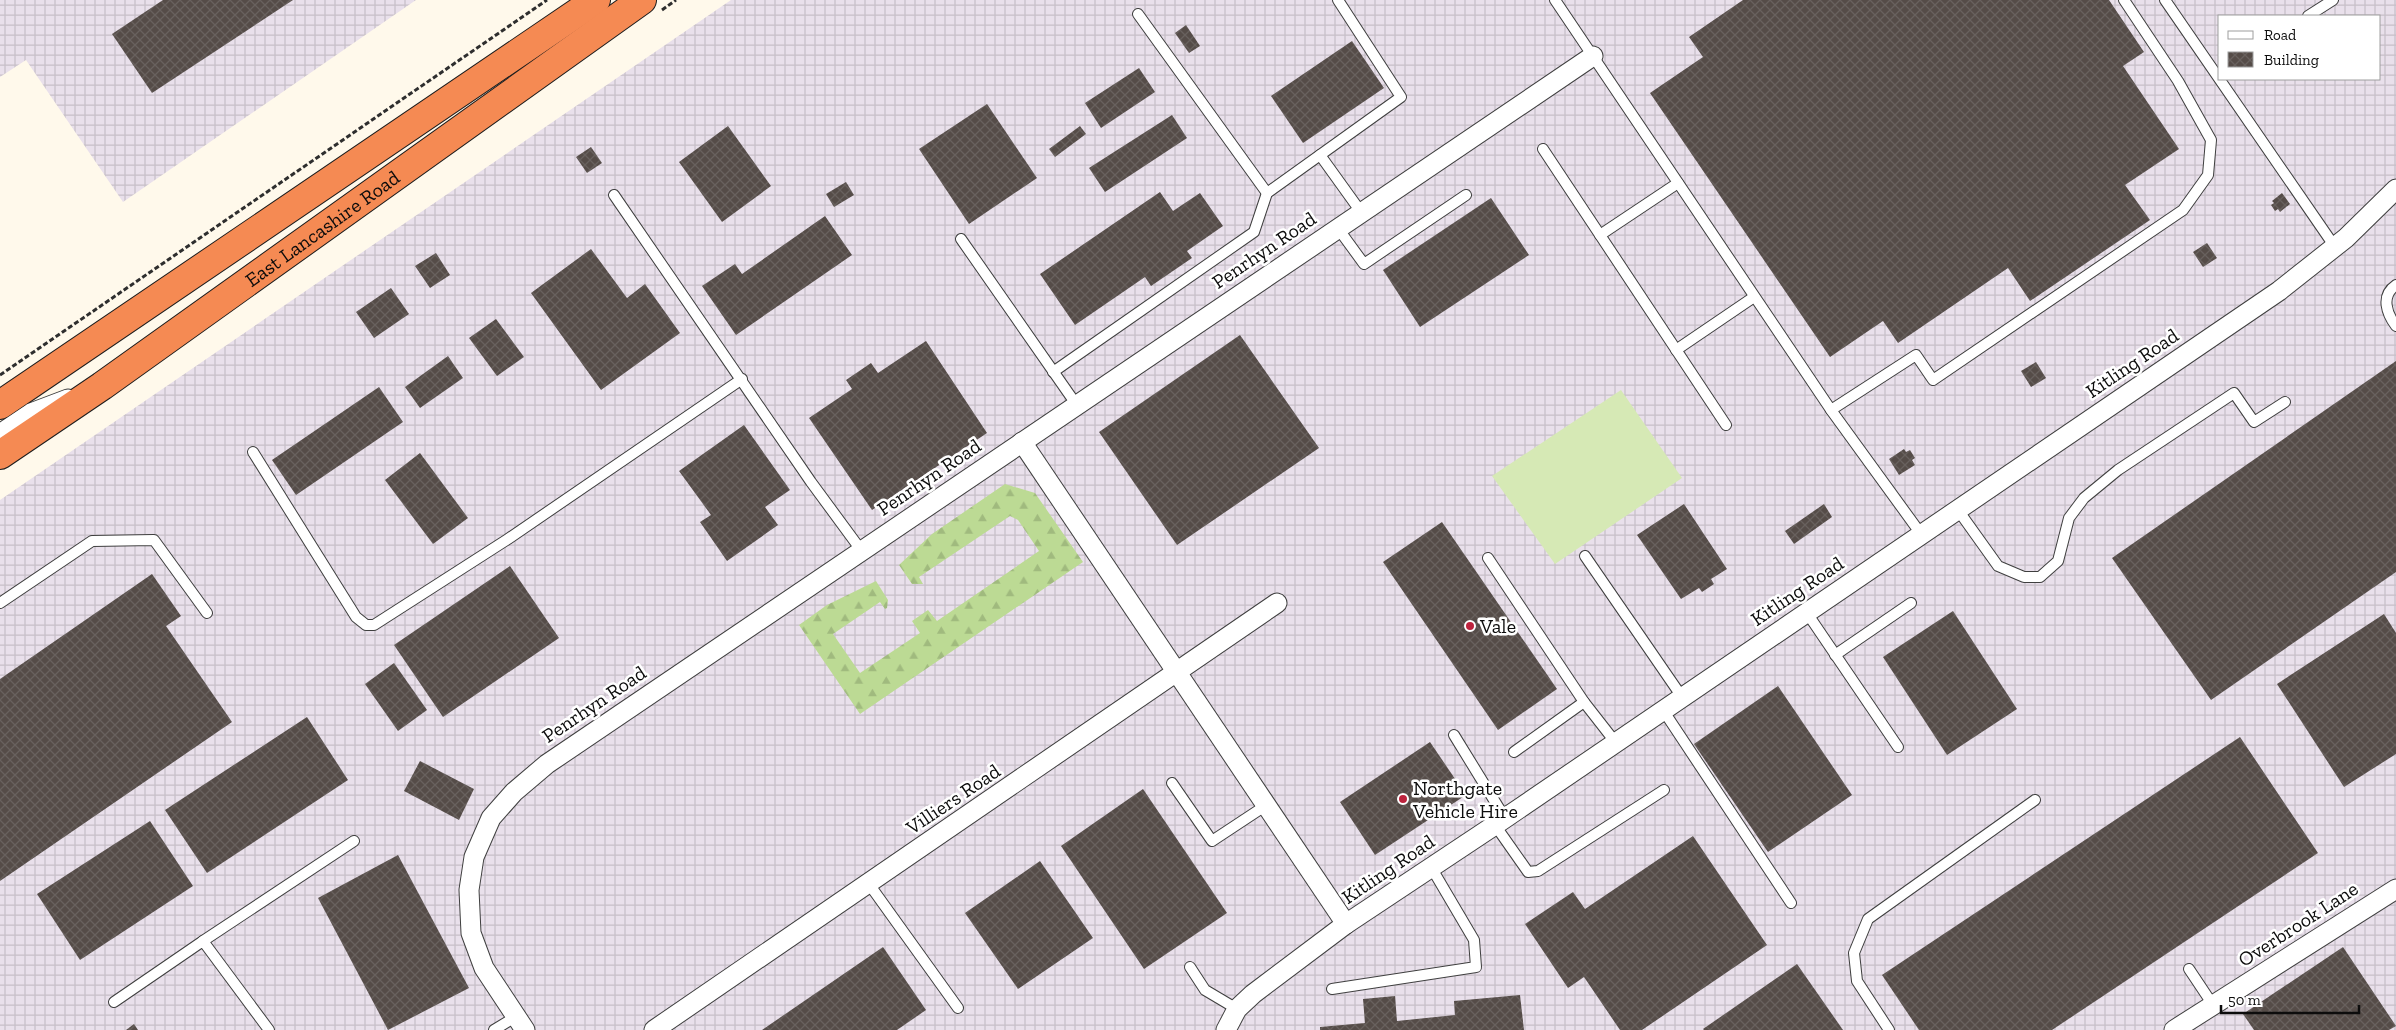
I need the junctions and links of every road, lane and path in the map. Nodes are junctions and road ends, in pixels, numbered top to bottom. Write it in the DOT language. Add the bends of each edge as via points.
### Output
graph roads {
  1 [pos="547,0"];
  2 [pos="596,0"];
  3 [pos="642,0"];
  4 [pos="1338,0"];
  5 [pos="1555,0"];
  6 [pos="2124,0"];
  7 [pos="2165,0"];
  8 [pos="2333,0"];
  9 [pos="1138,14"];
  10 [pos="2310,15"];
  11 [pos="1593,56"];
  12 [pos="2218,75"];
  13 [pos="2222,80"];
  14 [pos="1543,149"];
  15 [pos="1320,155"];
  16 [pos="1678,182"];
  17 [pos="2396,189"];
  18 [pos="1267,193"];
  19 [pos="614,195"];
  20 [pos="1466,195"];
  21 [pos="1361,212"];
  22 [pos="1337,228"];
  23 [pos="1600,235"];
  24 [pos="961,239"];
  25 [pos="2335,247"];
  26 [pos="2396,285"];
  27 [pos="1754,297"];
  28 [pos="2396,326"];
  29 [pos="1676,350"];
  30 [pos="1053,372"];
  31 [pos="0,375"];
  32 [pos="742,379"];
  33 [pos="102,386"];
  34 [pos="2284,402"];
  35 [pos="1076,404"];
  36 [pos="0,405"];
  37 [pos="1831,410"];
  38 [pos="1726,425"];
  39 [pos="0,434"];
  40 [pos="1022,442"];
  41 [pos="253,452"];
  42 [pos="0,455"];
  43 [pos="1958,510"];
  44 [pos="1921,534"];
  45 [pos="861,550"];
  46 [pos="1585,556"];
  47 [pos="1488,558"];
  48 [pos="0,603"];
  49 [pos="1277,603"];
  50 [pos="1911,603"];
  51 [pos="1807,612"];
  52 [pos="207,613"];
  53 [pos="1835,655"];
  54 [pos="1177,673"];
  55 [pos="1682,697"];
  56 [pos="1584,702"];
  57 [pos="1663,710"];
  58 [pos="1454,735"];
  59 [pos="1616,743"];
  60 [pos="1898,747"];
  61 [pos="1514,752"];
  62 [pos="1172,783"];
  63 [pos="1664,790"];
  64 [pos="2035,800"];
  65 [pos="1265,806"];
  66 [pos="1500,821"];
  67 [pos="354,841"];
  68 [pos="1431,867"];
  69 [pos="869,884"];
  70 [pos="2396,888"];
  71 [pos="1791,903"];
  72 [pos="1346,924"];
  73 [pos="203,941"];
  74 [pos="1190,967"];
  75 [pos="2189,969"];
  76 [pos="1332,989"];
  77 [pos="114,1002"];
  78 [pos="2213,1005"];
  79 [pos="958,1008"];
  80 [pos="1237,1009"];
  81 [pos="521,1023"];
  82 [pos="269,1030"];
  83 [pos="494,1030"];
  84 [pos="654,1030"];
  85 [pos="1226,1030"];
  86 [pos="1889,1030"];
  87 [pos="2174,1030"];
  1 -- 31 [label="path"];
  2 -- 36 [label="highway, East Lancashire Road"];
  3 -- 33 [label="highway, East Lancashire Road"];
  4 -- 15 [label="lane" via="1401,97"];
  5 -- 11 [label="lane"];
  6 -- 37 [label="lane" via="2178,81 2211,140 2208,175 2183,210 1933,380 1916,355"];
  7 -- 12 [label="lane"];
  8 -- 10 [label="lane"];
  9 -- 18 [label="lane"];
  11 -- 16 [label="lane"];
  11 -- 21 [label="street, Penrhyn Road"];
  13 -- 25 [label="lane"];
  14 -- 23 [label="lane"];
  15 -- 18 [label="lane"];
  15 -- 21 [label="lane"];
  16 -- 23 [label="lane"];
  16 -- 27 [label="lane"];
  17 -- 25 [label="street, Kitling Road"];
  18 -- 30 [label="lane" via="1254,232"];
  19 -- 32 [label="lane"];
  20 -- 22 [label="lane" via="1364,264"];
  21 -- 22 [label="street, Penrhyn Road"];
  22 -- 35 [label="street, Penrhyn Road"];
  23 -- 29 [label="lane"];
  24 -- 30 [label="lane"];
  25 -- 43 [label="street, Kitling Road" via="2279,291"];
  26 -- 28 [label="lane" via="2386,300 2389,316"];
  27 -- 29 [label="lane"];
  27 -- 37 [label="lane"];
  29 -- 38 [label="lane"];
  30 -- 35 [label="lane"];
  32 -- 41 [label="lane" via="508,539 374,625 366,625 356,617"];
  32 -- 45 [label="lane" via="810,482"];
  33 -- 39 [label="street" via="31,413"];
  33 -- 42 [label="highway, East Lancashire Road"];
  34 -- 43 [label="lane" via="2254,422 2234,392 2118,470 2084,498 2069,518 2058,562 2040,577 2024,576 1998,566"];
  35 -- 40 [label="street, Penrhyn Road"];
  37 -- 44 [label="lane"];
  40 -- 45 [label="street, Penrhyn Road"];
  40 -- 54 [label="street"];
  43 -- 44 [label="street, Kitling Road"];
  44 -- 51 [label="street, Kitling Road"];
  45 -- 81 [label="street, Penrhyn Road" via="547,764 514,792 491,818 474,857 469,890 471,933 484,968"];
  46 -- 55 [label="lane"];
  47 -- 56 [label="lane"];
  48 -- 52 [label="lane" via="92,541 154,540"];
  49 -- 54 [label="street, Villiers Road"];
  50 -- 53 [label="lane"];
  51 -- 53 [label="lane"];
  51 -- 55 [label="street, Kitling Road"];
  53 -- 60 [label="lane"];
  54 -- 65 [label="street"];
  54 -- 69 [label="street, Villiers Road"];
  55 -- 57 [label="street, Kitling Road"];
  56 -- 59 [label="lane"];
  56 -- 61 [label="lane"];
  57 -- 59 [label="street, Kitling Road"];
  57 -- 71 [label="lane"];
  58 -- 66 [label="lane"];
  59 -- 66 [label="street, Kitling Road"];
  62 -- 65 [label="lane" via="1212,841"];
  63 -- 66 [label="lane" via="1538,871 1528,872"];
  64 -- 86 [label="lane" via="1868,919 1854,953 1857,981"];
  65 -- 72 [label="street"];
  66 -- 68 [label="street, Kitling Road"];
  67 -- 73 [label="lane"];
  68 -- 72 [label="street, Kitling Road"];
  68 -- 76 [label="lane" via="1474,940 1476,966"];
  69 -- 79 [label="lane"];
  69 -- 84 [label="street, Villiers Road"];
  70 -- 78 [label="street, Overbrook Lane"];
  72 -- 80 [label="street, Kitling Road"];
  73 -- 77 [label="lane"];
  73 -- 82 [label="lane"];
  74 -- 80 [label="lane" via="1205,990"];
  75 -- 78 [label="lane"];
  78 -- 87 [label="street, Overbrook Lane"];
  80 -- 85 [label="street, Kitling Road"];
  81 -- 83 [label="lane"];
}
